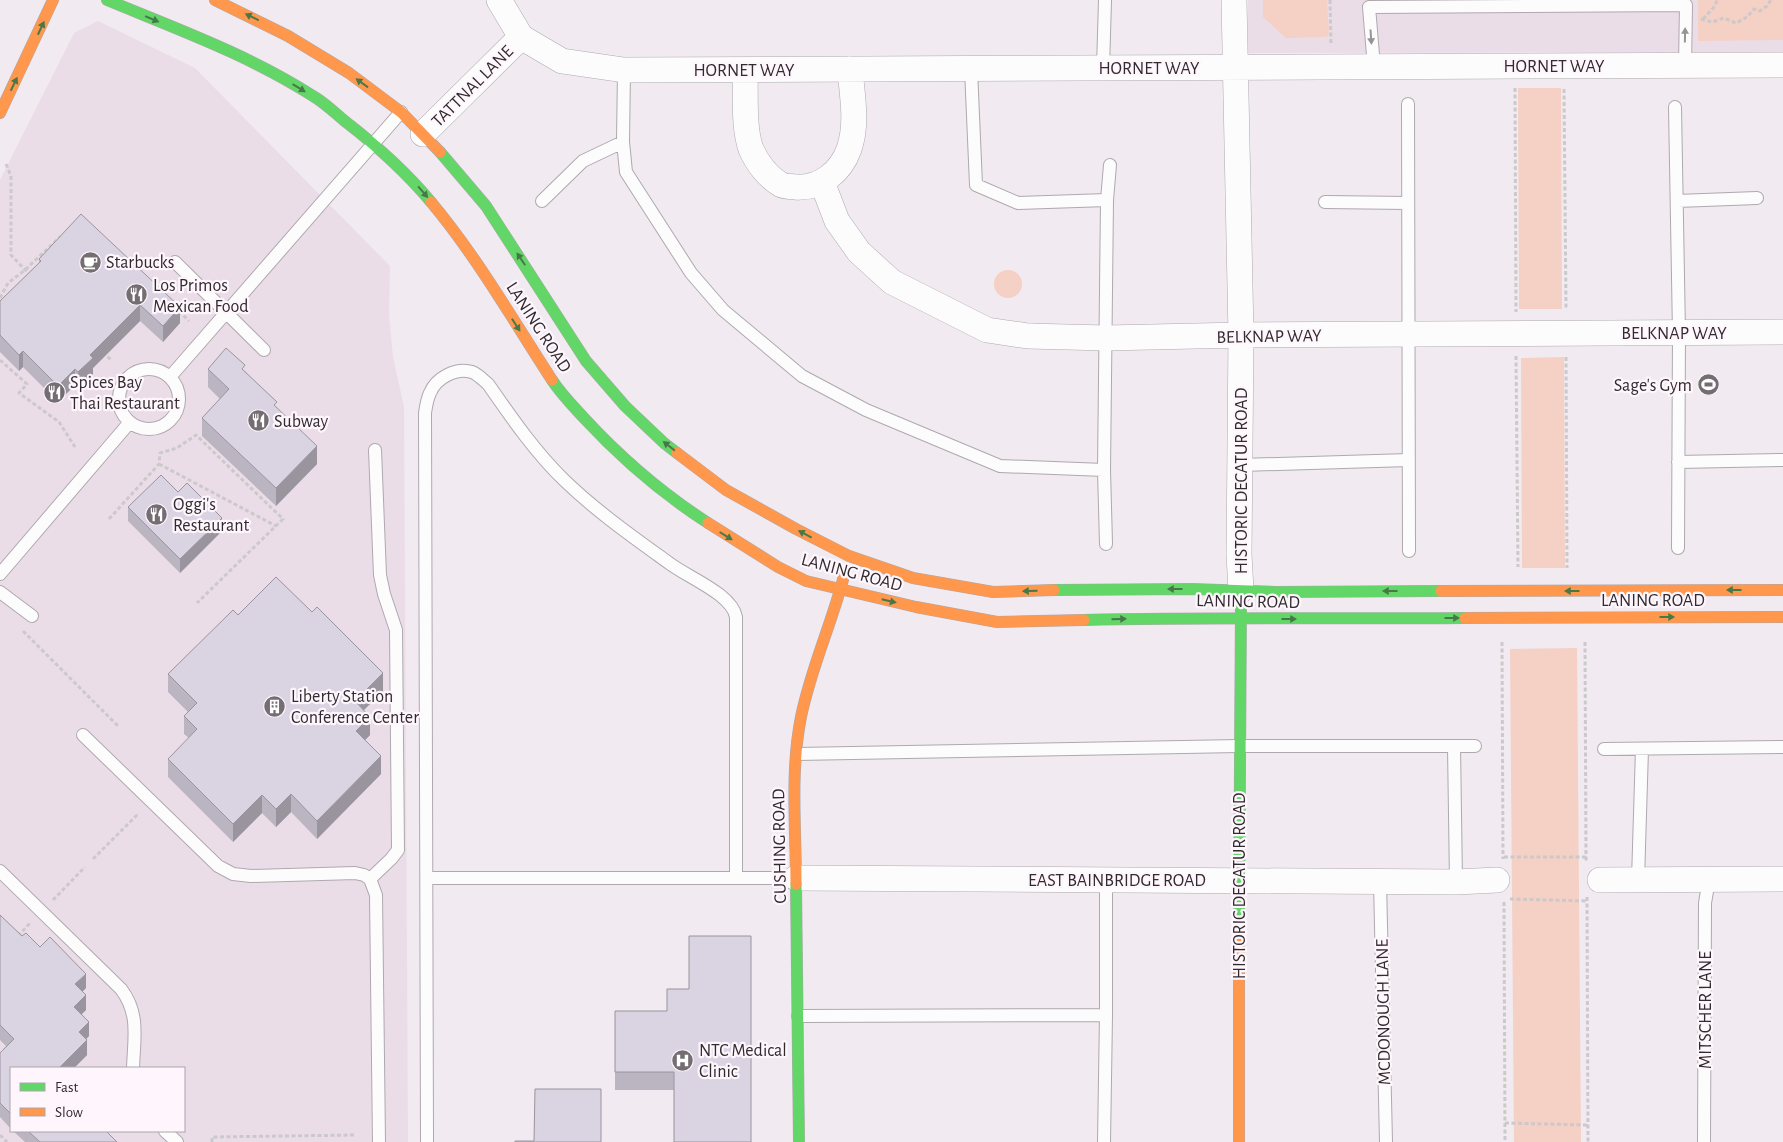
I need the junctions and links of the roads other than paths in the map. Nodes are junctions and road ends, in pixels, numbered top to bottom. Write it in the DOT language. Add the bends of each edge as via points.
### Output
graph roads {
  1 [pos="53,0"];
  2 [pos="107,0"];
  3 [pos="215,0"];
  4 [pos="499,0"];
  5 [pos="1105,0"];
  6 [pos="1234,0"];
  7 [pos="521,37"];
  8 [pos="1685,65"];
  9 [pos="1783,65"];
  10 [pos="1234,67"];
  11 [pos="1374,67"];
  12 [pos="1103,68"];
  13 [pos="850,69"];
  14 [pos="971,69"];
  15 [pos="624,70"];
  16 [pos="745,70"];
  17 [pos="1408,104"];
  18 [pos="1675,107"];
  19 [pos="400,112"];
  20 [pos="0,113"];
  21 [pos="423,134"];
  22 [pos="622,142"];
  23 [pos="374,144"];
  24 [pos="1110,165"];
  25 [pos="822,182"];
  26 [pos="1757,198"];
  27 [pos="1106,200"];
  28 [pos="1677,200"];
  29 [pos="542,202"];
  30 [pos="1325,202"];
  31 [pos="1408,203"];
  32 [pos="175,262"];
  33 [pos="226,312"];
  34 [pos="1783,332"];
  35 [pos="1679,333"];
  36 [pos="1409,334"];
  37 [pos="1241,336"];
  38 [pos="1106,338"];
  39 [pos="264,350"];
  40 [pos="170,377"];
  41 [pos="130,422"];
  42 [pos="374,450"];
  43 [pos="1409,460"];
  44 [pos="1783,460"];
  45 [pos="1678,462"];
  46 [pos="1241,465"];
  47 [pos="1104,470"];
  48 [pos="1106,544"];
  49 [pos="1678,548"];
  50 [pos="1409,551"];
  51 [pos="849,556"];
  52 [pos="0,574"];
  53 [pos="841,590"];
  54 [pos="1241,590"];
  55 [pos="1783,590"];
  56 [pos="0,592"];
  57 [pos="32,616"];
  58 [pos="1783,617"];
  59 [pos="1241,618"];
  60 [pos="83,735"];
  61 [pos="1238,746"];
  62 [pos="1454,746"];
  63 [pos="1475,746"];
  64 [pos="1783,747"];
  65 [pos="1604,749"];
  66 [pos="1642,749"];
  67 [pos="796,754"];
  68 [pos="0,871"];
  69 [pos="426,878"];
  70 [pos="736,878"];
  71 [pos="796,878"];
  72 [pos="1783,878"];
  73 [pos="370,879"];
  74 [pos="1501,879"];
  75 [pos="1709,879"];
  76 [pos="1106,880"];
  77 [pos="1600,880"];
  78 [pos="1638,880"];
  79 [pos="1238,881"];
  80 [pos="1380,882"];
  81 [pos="1456,882"];
  82 [pos="1106,1015"];
  83 [pos="798,1016"];
  84 [pos="133,1067"];
  85 [pos="166,1132"];
  86 [pos="177,1142"];
  87 [pos="379,1142"];
  88 [pos="427,1142"];
  89 [pos="799,1142"];
  90 [pos="1104,1142"];
  91 [pos="1239,1142"];
  92 [pos="1386,1142"];
  93 [pos="1704,1142"];
  20 -- 1 [label="street, one-way"];
  2 -- 23 [label="street, LANING ROAD, one-way" via="207,41 281,77 315,97"];
  19 -- 3 [label="street, LANING ROAD, one-way" via="348,73 288,36"];
  4 -- 7 [label="street"];
  5 -- 12 [label="lane"];
  6 -- 10 [label="street, HISTORIC DECATUR ROAD"];
  7 -- 15 [label="street, HORNET WAY" via="562,61"];
  7 -- 21 [label="street, TATTNAL LANE"];
  8 -- 9 [label="street, HORNET WAY"];
  8 -- 11 [label="street, HORNET WAY"];
  8 -- 11 [label="lane, one-way" via="1686,5 1369,7"];
  10 -- 11 [label="street, HORNET WAY"];
  10 -- 12 [label="street, HORNET WAY"];
  10 -- 37 [label="street, HISTORIC DECATUR ROAD"];
  12 -- 14 [label="street, HORNET WAY"];
  13 -- 14 [label="street, HORNET WAY"];
  13 -- 16 [label="street, HORNET WAY"];
  13 -- 25 [label="street" via="854,128 840,168"];
  14 -- 27 [label="lane" via="976,185 1018,203"];
  15 -- 16 [label="street, HORNET WAY"];
  15 -- 22 [label="lane"];
  16 -- 25 [label="street" via="747,130 751,149 763,170 781,186 805,188"];
  17 -- 31 [label="lane"];
  18 -- 28 [label="lane"];
  19 -- 21 [label="street, LANING ROAD"];
  19 -- 23 [label="lane"];
  51 -- 21 [label="street, LANING ROAD, one-way" via="726,490 664,443 625,406 581,353 486,206"];
  22 -- 29 [label="lane" via="583,162"];
  22 -- 47 [label="lane" via="626,172 691,273 723,310 802,376 866,410 1000,466"];
  23 -- 33 [label="lane"];
  23 -- 53 [label="street, LANING ROAD, one-way" via="415,183 475,259 559,391 630,464 686,509 778,568 806,581"];
  24 -- 27 [label="lane"];
  25 -- 38 [label="street, BELKNAP WAY" via="836,221 859,252 892,282 986,330 1028,336"];
  26 -- 28 [label="lane"];
  27 -- 38 [label="lane"];
  28 -- 35 [label="lane"];
  30 -- 31 [label="lane"];
  31 -- 36 [label="lane"];
  32 -- 33 [label="lane"];
  33 -- 39 [label="lane"];
  33 -- 40 [label="lane"];
  34 -- 35 [label="street, BELKNAP WAY"];
  35 -- 36 [label="street, BELKNAP WAY"];
  35 -- 45 [label="lane"];
  36 -- 37 [label="street, BELKNAP WAY"];
  36 -- 43 [label="lane"];
  37 -- 38 [label="street, BELKNAP WAY"];
  37 -- 46 [label="street, HISTORIC DECATUR ROAD"];
  38 -- 47 [label="lane"];
  40 -- 41 [label="lane" via="179,395 175,414 168,422 150,429"];
  40 -- 41 [label="lane" via="152,369 143,370 126,380 119,397 120,407"];
  41 -- 52 [label="lane"];
  42 -- 73 [label="lane" via="380,574 396,630 398,850"];
  43 -- 46 [label="lane"];
  43 -- 50 [label="lane"];
  44 -- 45 [label="lane"];
  45 -- 49 [label="lane"];
  46 -- 54 [label="street, HISTORIC DECATUR ROAD"];
  47 -- 48 [label="lane"];
  51 -- 53 [label="street, CUSHING ROAD"];
  54 -- 51 [label="street, LANING ROAD, one-way" via="993,592 913,578"];
  53 -- 59 [label="street, LANING ROAD, one-way" via="916,608 997,622 1202,616"];
  53 -- 67 [label="street, CUSHING ROAD" via="807,693"];
  55 -- 54 [label="street, LANING ROAD, one-way"];
  54 -- 59 [label="street, HISTORIC DECATUR ROAD"];
  56 -- 57 [label="lane"];
  59 -- 58 [label="street, LANING ROAD, one-way"];
  59 -- 61 [label="street, HISTORIC DECATUR ROAD"];
  60 -- 73 [label="lane" via="218,866 233,874 355,873"];
  61 -- 62 [label="lane"];
  61 -- 67 [label="lane"];
  61 -- 79 [label="street, HISTORIC DECATUR ROAD"];
  62 -- 63 [label="lane"];
  62 -- 81 [label="lane"];
  64 -- 66 [label="lane"];
  65 -- 66 [label="lane"];
  66 -- 78 [label="lane"];
  67 -- 71 [label="street, CUSHING ROAD"];
  68 -- 84 [label="lane" via="129,1000 134,1015"];
  69 -- 70 [label="lane"];
  69 -- 70 [label="lane" via="425,413 430,392 437,383 454,372 464,371 473,372 488,384 542,457 564,481 615,524 676,569 725,599 734,610"];
  69 -- 88 [label="lane"];
  70 -- 71 [label="lane"];
  71 -- 76 [label="street, EAST BAINBRIDGE ROAD"];
  71 -- 83 [label="street, CUSHING ROAD"];
  72 -- 75 [label="street"];
  73 -- 87 [label="lane" via="376,894"];
  74 -- 81 [label="street, EAST BAINBRIDGE ROAD"];
  75 -- 78 [label="street"];
  75 -- 93 [label="lane, MITSCHER LANE" via="1705,903"];
  76 -- 79 [label="street, EAST BAINBRIDGE ROAD"];
  76 -- 82 [label="lane"];
  77 -- 78 [label="street"];
  79 -- 80 [label="street, EAST BAINBRIDGE ROAD"];
  79 -- 91 [label="street, HISTORIC DECATUR ROAD"];
  80 -- 81 [label="street, EAST BAINBRIDGE ROAD"];
  80 -- 92 [label="lane, MCDONOUGH LANE"];
  82 -- 83 [label="lane"];
  82 -- 90 [label="lane"];
  83 -- 89 [label="street, CUSHING ROAD"];
  85 -- 86 [label="lane"];
}
